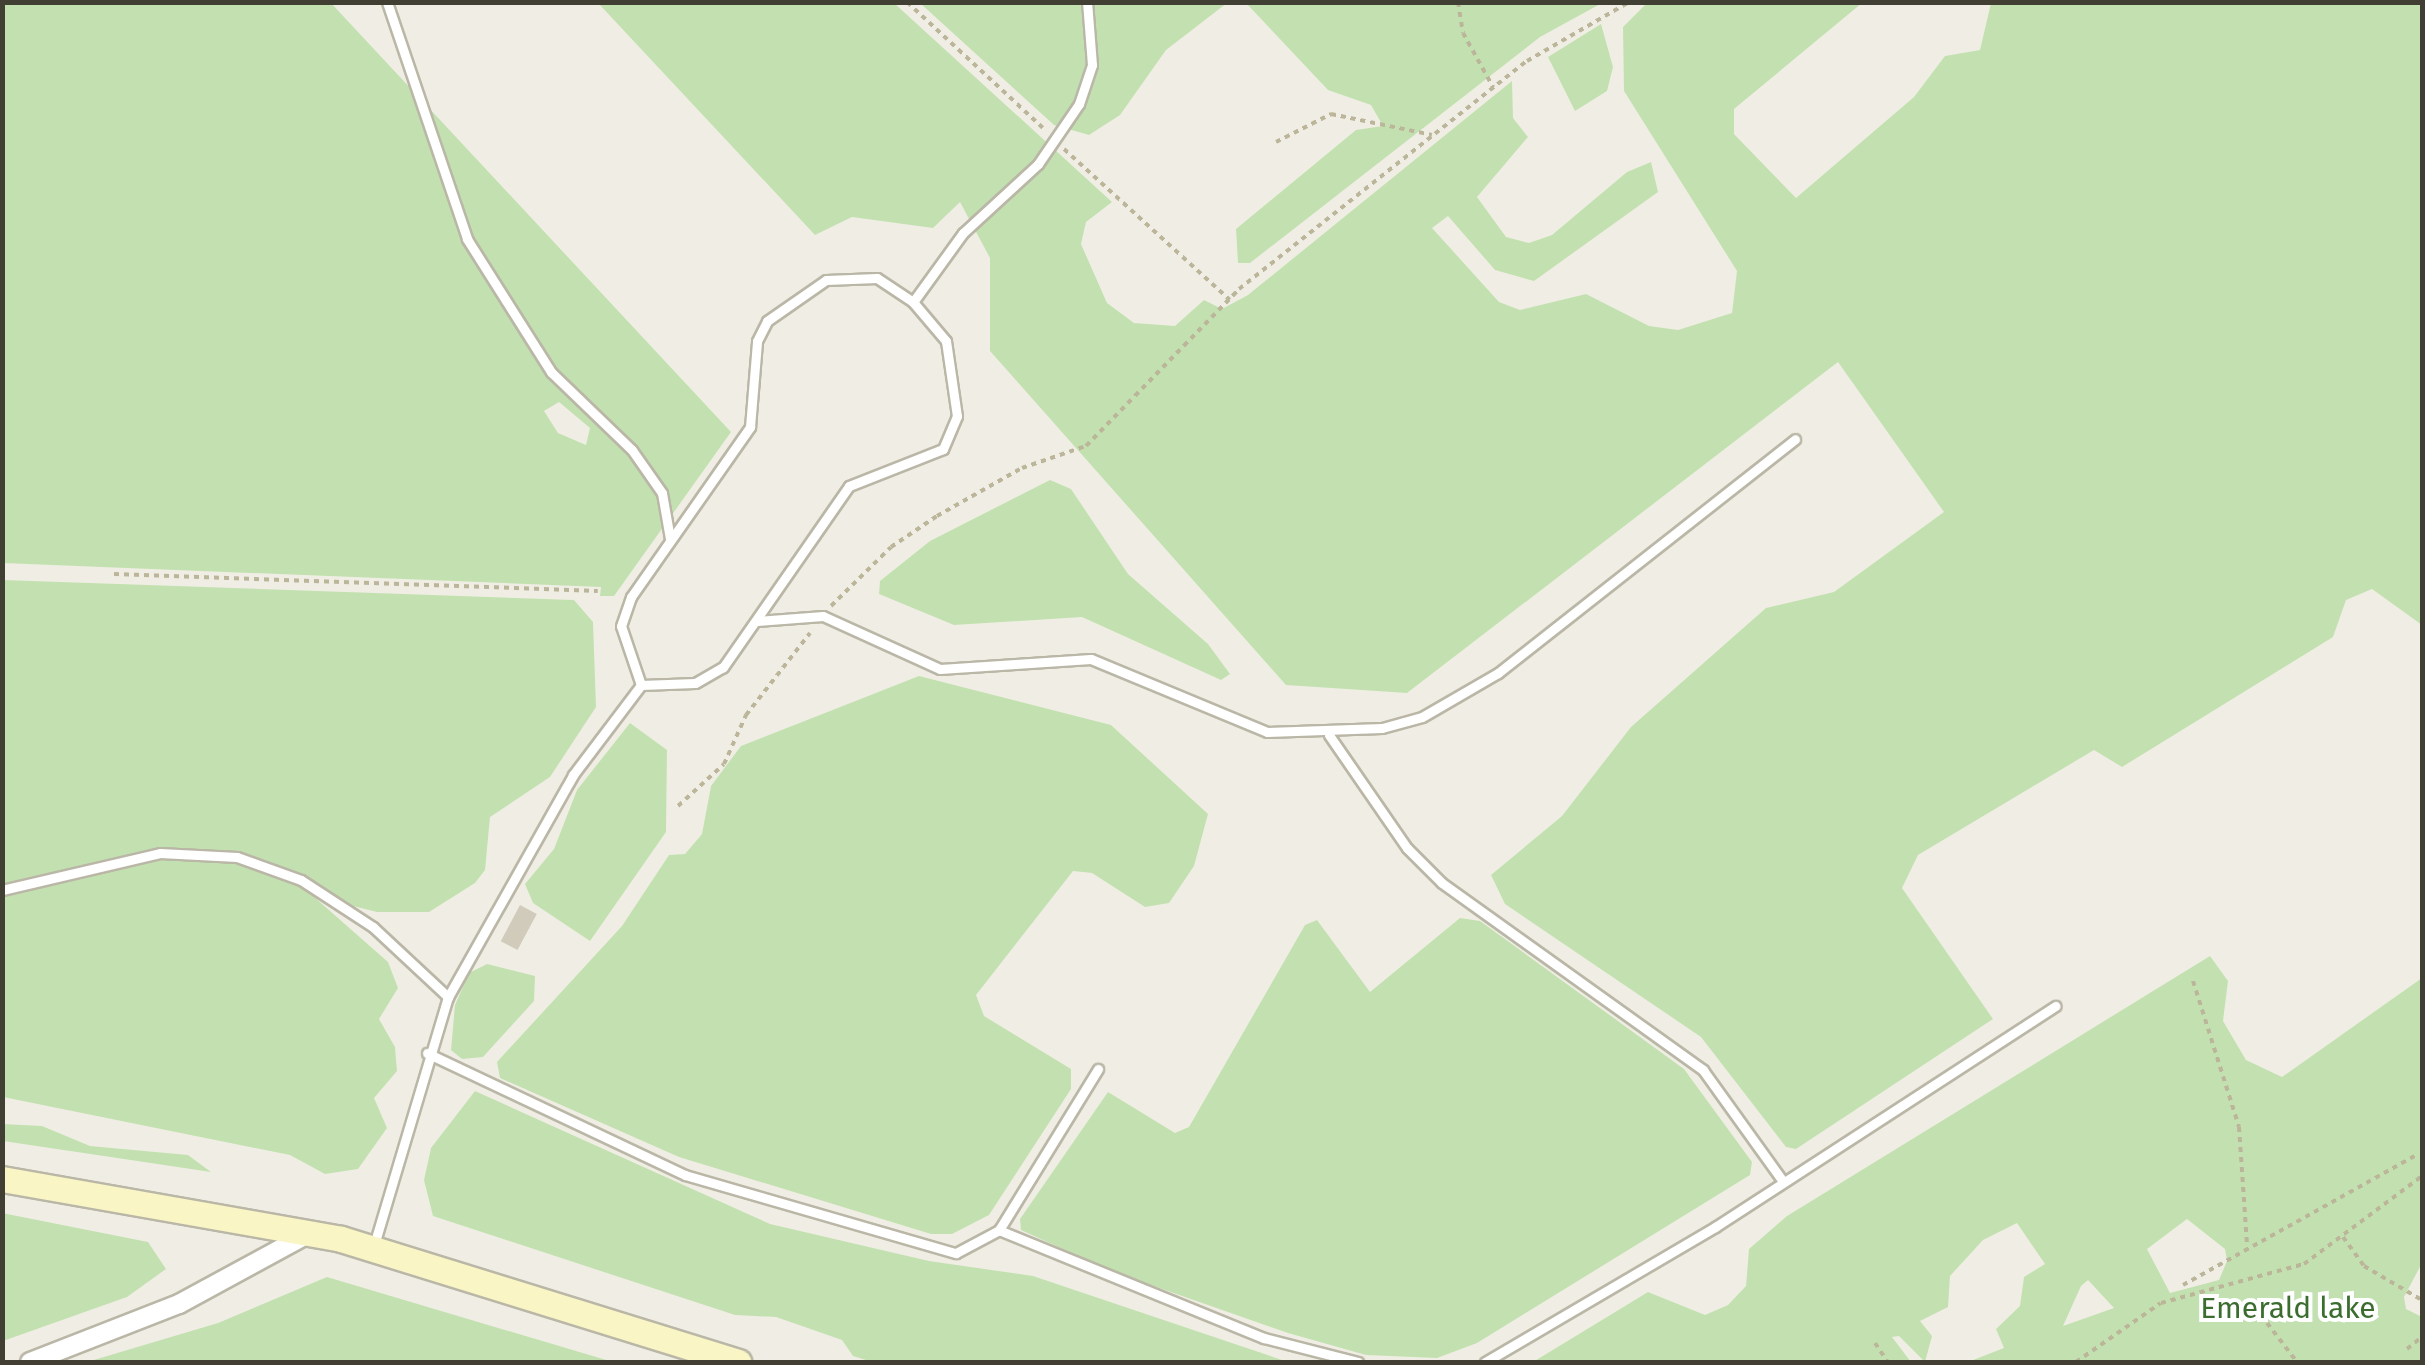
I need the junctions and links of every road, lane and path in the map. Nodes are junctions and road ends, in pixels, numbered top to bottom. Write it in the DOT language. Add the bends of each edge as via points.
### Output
graph roads {
  1 [pos="387,2"];
  2 [pos="907,2"];
  3 [pos="1087,2"];
  4 [pos="1458,2"];
  5 [pos="1630,2"];
  6 [pos="1493,87"];
  7 [pos="1432,135"];
  8 [pos="1056,141"];
  9 [pos="1276,142"];
  10 [pos="1230,300"];
  11 [pos="913,302"];
  12 [pos="1794,440"];
  13 [pos="670,539"];
  14 [pos="114,574"];
  15 [pos="598,592"];
  16 [pos="823,616"];
  17 [pos="757,621"];
  18 [pos="642,685"];
  19 [pos="1330,735"];
  20 [pos="678,806"];
  21 [pos="2,890"];
  22 [pos="2193,981"];
  23 [pos="448,996"];
  24 [pos="2055,1006"];
  25 [pos="427,1053"];
  26 [pos="1098,1068"];
  27 [pos="2414,1156"];
  28 [pos="2422,1176"];
  29 [pos="2,1180"];
  30 [pos="1782,1180"];
  31 [pos="999,1230"];
  32 [pos="310,1233"];
  33 [pos="2344,1238"];
  34 [pos="2247,1243"];
  35 [pos="373,1250"];
  36 [pos="2183,1284"];
  37 [pos="2422,1300"];
  38 [pos="2267,1324"];
  39 [pos="2422,1337"];
  40 [pos="1875,1343"];
  41 [pos="2407,1350"];
  42 [pos="30,1362"];
  43 [pos="738,1362"];
  44 [pos="1358,1362"];
  45 [pos="1485,1362"];
  46 [pos="1888,1362"];
  47 [pos="2076,1362"];
  48 [pos="2297,1362"];
  1 -- 13 [label="lane" via="467,239 552,372 632,450 662,493"];
  2 -- 8 [label="path"];
  3 -- 8 [label="lane" via="1092,65"];
  4 -- 6 [label="path" via="1463,33"];
  5 -- 6 [label="path"];
  6 -- 7 [label="path"];
  7 -- 9 [label="path" via="1331,114"];
  7 -- 10 [label="path"];
  8 -- 10 [label="path"];
  8 -- 11 [label="lane" via="963,232"];
  10 -- 16 [label="path" via="1086,446 1022,468 937,516 879,557"];
  11 -- 13 [label="lane" via="877,278 826,280 789,299 757,341 750,428"];
  11 -- 17 [label="lane" via="946,342 958,383 957,416 942,449 849,486"];
  12 -- 19 [label="lane" via="1450,704 1382,728"];
  13 -- 18 [label="lane" via="622,626"];
  14 -- 15 [label="path"];
  16 -- 17 [label="lane"];
  16 -- 19 [label="lane" via="940,669 1090,659 1231,721"];
  16 -- 20 [label="path" via="746,716 724,764"];
  17 -- 18 [label="lane" via="723,667 695,683"];
  18 -- 23 [label="lane" via="573,776"];
  19 -- 30 [label="lane" via="1407,848 1442,884 1703,1070"];
  21 -- 23 [label="lane" via="160,853 237,858 301,880 359,918"];
  22 -- 34 [label="path" via="2239,1127"];
  23 -- 25 [label="lane"];
  24 -- 30 [label="lane"];
  25 -- 31 [label="lane" via="685,1175 770,1204 956,1253"];
  25 -- 35 [label="lane"];
  26 -- 31 [label="lane"];
  27 -- 34 [label="path"];
  28 -- 33 [label="path"];
  29 -- 32 [label="main road"];
  30 -- 45 [label="lane" via="1540,1337"];
  31 -- 44 [label="lane" via="1249,1333"];
  32 -- 35 [label="main road"];
  32 -- 42 [label="street" via="179,1304"];
  33 -- 37 [label="path" via="2364,1266"];
  33 -- 47 [label="path" via="2273,1275 2161,1303"];
  34 -- 36 [label="path"];
  35 -- 43 [label="main road"];
  38 -- 48 [label="path"];
  39 -- 41 [label="path"];
  40 -- 46 [label="path"];
}
